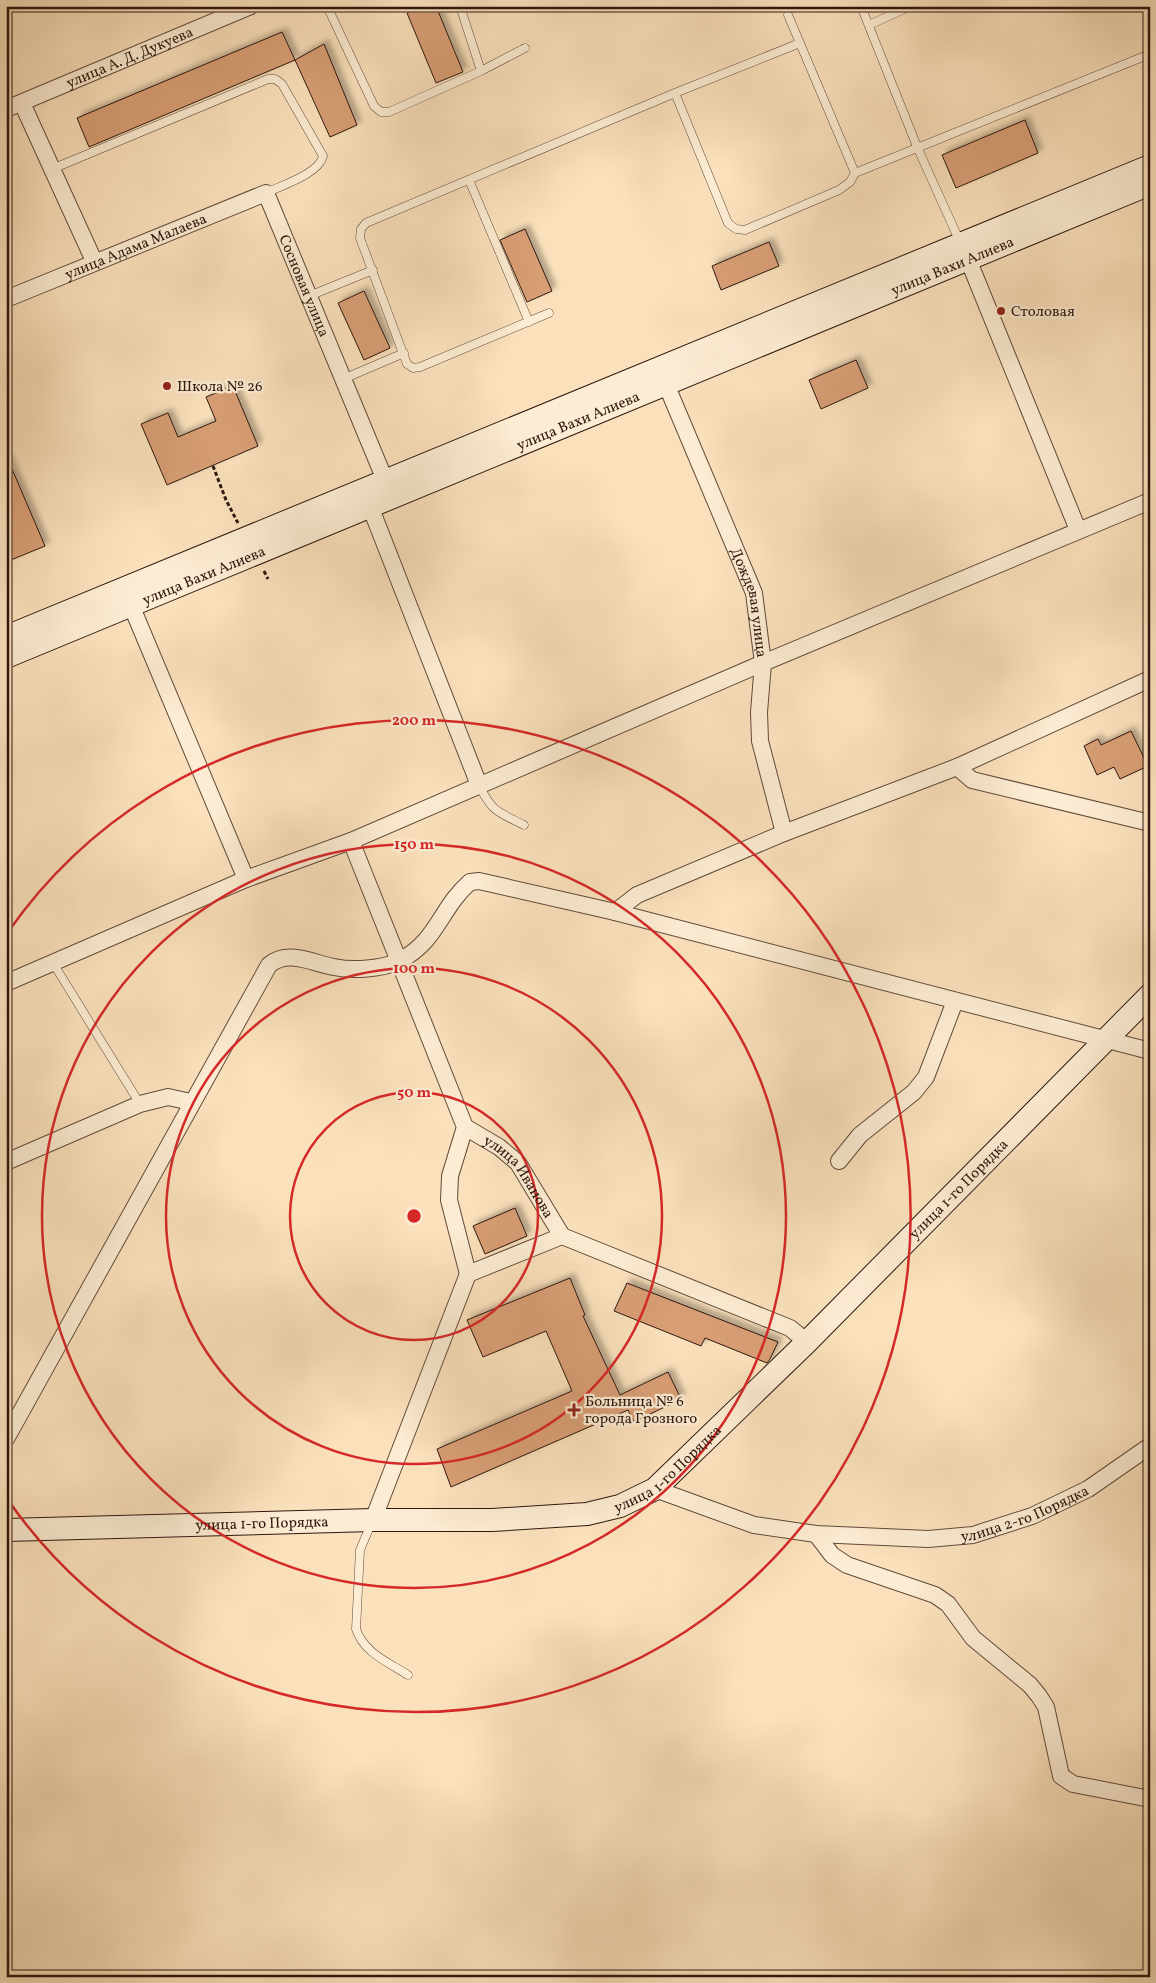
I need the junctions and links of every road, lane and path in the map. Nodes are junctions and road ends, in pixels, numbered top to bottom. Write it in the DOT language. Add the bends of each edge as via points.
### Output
graph roads {
  1 [pos="251,6"];
  2 [pos="327,6"];
  3 [pos="460,6"];
  4 [pos="861,6"];
  5 [pos="911,6"];
  6 [pos="788,15"];
  7 [pos="868,25"];
  8 [pos="800,43"];
  9 [pos="526,48"];
  10 [pos="1150,54"];
  11 [pos="481,71"];
  12 [pos="675,93"];
  13 [pos="14,106"];
  14 [pos="918,149"];
  15 [pos="1150,166"];
  16 [pos="52,169"];
  17 [pos="856,173"];
  18 [pos="469,180"];
  19 [pos="1150,184"];
  20 [pos="266,193"];
  21 [pos="964,251"];
  22 [pos="94,261"];
  23 [pos="373,270"];
  24 [pos="308,296"];
  25 [pos="6,299"];
  26 [pos="549,313"];
  27 [pos="529,322"];
  28 [pos="404,353"];
  29 [pos="343,379"];
  30 [pos="666,384"];
  31 [pos="385,480"];
  32 [pos="1150,501"];
  33 [pos="370,506"];
  34 [pos="1078,530"];
  35 [pos="131,605"];
  36 [pos="6,637"];
  37 [pos="6,657"];
  38 [pos="763,663"];
  39 [pos="1150,679"];
  40 [pos="957,767"];
  41 [pos="479,786"];
  42 [pos="1150,823"];
  43 [pos="524,825"];
  44 [pos="784,833"];
  45 [pos="351,841"];
  46 [pos="246,880"];
  47 [pos="615,912"];
  48 [pos="398,962"];
  49 [pos="53,963"];
  50 [pos="6,983"];
  51 [pos="1150,995"];
  52 [pos="955,1001"];
  53 [pos="1106,1041"];
  54 [pos="1150,1051"];
  55 [pos="191,1102"];
  56 [pos="140,1104"];
  57 [pos="465,1127"];
  58 [pos="839,1161"];
  59 [pos="6,1162"];
  60 [pos="562,1236"];
  61 [pos="468,1274"];
  62 [pos="807,1342"];
  63 [pos="6,1439"];
  64 [pos="1150,1446"];
  65 [pos="655,1489"];
  66 [pos="373,1520"];
  67 [pos="6,1530"];
  68 [pos="816,1534"];
  69 [pos="408,1675"];
  70 [pos="1150,1799"];
  1 -- 13 [label="street, улица А. Д. Дукуева"];
  2 -- 11 [label="lane" via="374,106 381,112 389,112"];
  3 -- 11 [label="lane"];
  4 -- 7 [label="lane"];
  5 -- 7 [label="lane"];
  6 -- 8 [label="lane"];
  7 -- 14 [label="lane"];
  8 -- 12 [label="lane"];
  8 -- 17 [label="lane"];
  9 -- 11 [label="lane"];
  10 -- 14 [label="lane"];
  12 -- 17 [label="lane" via="728,222 736,229 745,230 839,190"];
  12 -- 18 [label="lane"];
  13 -- 16 [label="street"];
  14 -- 17 [label="lane"];
  14 -- 21 [label="lane"];
  15 -- 21 [label="main road, улица Вахи Алиева"];
  16 -- 20 [label="lane" via="268,78 282,84 323,156 321,164 314,170"];
  16 -- 22 [label="street"];
  18 -- 23 [label="lane" via="366,223 360,238"];
  18 -- 27 [label="lane"];
  19 -- 21 [label="main road, улица Вахи Алиева"];
  20 -- 22 [label="street, улица Адама Малаева"];
  20 -- 24 [label="street, Сосновая улица"];
  21 -- 30 [label="main road, улица Вахи Алиева"];
  21 -- 31 [label="main road, улица Вахи Алиева"];
  21 -- 34 [label="street"];
  22 -- 25 [label="street, улица Адама Малаева"];
  23 -- 24 [label="lane"];
  23 -- 28 [label="lane"];
  24 -- 29 [label="street, Сосновая улица"];
  26 -- 27 [label="lane"];
  27 -- 28 [label="lane" via="420,368 408,364"];
  28 -- 29 [label="lane"];
  29 -- 31 [label="street, Сосновая улица"];
  30 -- 33 [label="main road, улица Вахи Алиева"];
  30 -- 38 [label="street, Дождевая улица" via="754,593"];
  31 -- 36 [label="main road, улица Вахи Алиева"];
  32 -- 34 [label="street"];
  33 -- 35 [label="main road, улица Вахи Алиева"];
  33 -- 41 [label="street"];
  34 -- 38 [label="street"];
  35 -- 37 [label="main road, улица Вахи Алиева"];
  35 -- 46 [label="street"];
  38 -- 41 [label="street"];
  38 -- 44 [label="street, Дождевая улица" via="760,741"];
  39 -- 40 [label="street"];
  40 -- 42 [label="street" via="972,780"];
  40 -- 44 [label="street"];
  41 -- 43 [label="lane" via="489,805"];
  41 -- 45 [label="street"];
  44 -- 47 [label="street" via="637,895"];
  45 -- 46 [label="street"];
  45 -- 48 [label="street, улица Иванова"];
  46 -- 49 [label="street"];
  47 -- 48 [label="street" via="479,881 470,882 453,899 424,944"];
  47 -- 52 [label="street"];
  48 -- 55 [label="street" via="370,968 336,968 288,956 276,959 261,978"];
  48 -- 57 [label="street, улица Иванова"];
  49 -- 50 [label="street"];
  49 -- 56 [label="lane"];
  51 -- 53 [label="main road, улица 1-го Порядка"];
  52 -- 53 [label="street"];
  52 -- 58 [label="street" via="926,1077 914,1092 860,1135"];
  53 -- 54 [label="street"];
  53 -- 62 [label="main road, улица 1-го Порядка"];
  55 -- 56 [label="street" via="168,1097"];
  55 -- 63 [label="street"];
  56 -- 59 [label="street"];
  57 -- 60 [label="street, улица Иванова" via="500,1147 518,1163"];
  57 -- 61 [label="street, улица Иванова" via="450,1176 449,1200"];
  60 -- 61 [label="street"];
  60 -- 62 [label="street" via="790,1328"];
  61 -- 66 [label="street"];
  62 -- 65 [label="main road, улица 1-го Порядка"];
  64 -- 68 [label="street, улица 2-го Порядка" via="1088,1489 1032,1516 973,1536 928,1539"];
  65 -- 66 [label="main road, улица 1-го Порядка" via="620,1506 587,1514 492,1520"];
  65 -- 68 [label="street, улица 2-го Порядка" via="754,1525"];
  66 -- 67 [label="main road, улица 1-го Порядка"];
  66 -- 69 [label="lane" via="360,1550 356,1629 368,1650"];
  68 -- 70 [label="street" via="832,1555 847,1566 935,1595 948,1604 974,1638 1030,1685 1046,1708 1061,1776 1072,1784"];
}
